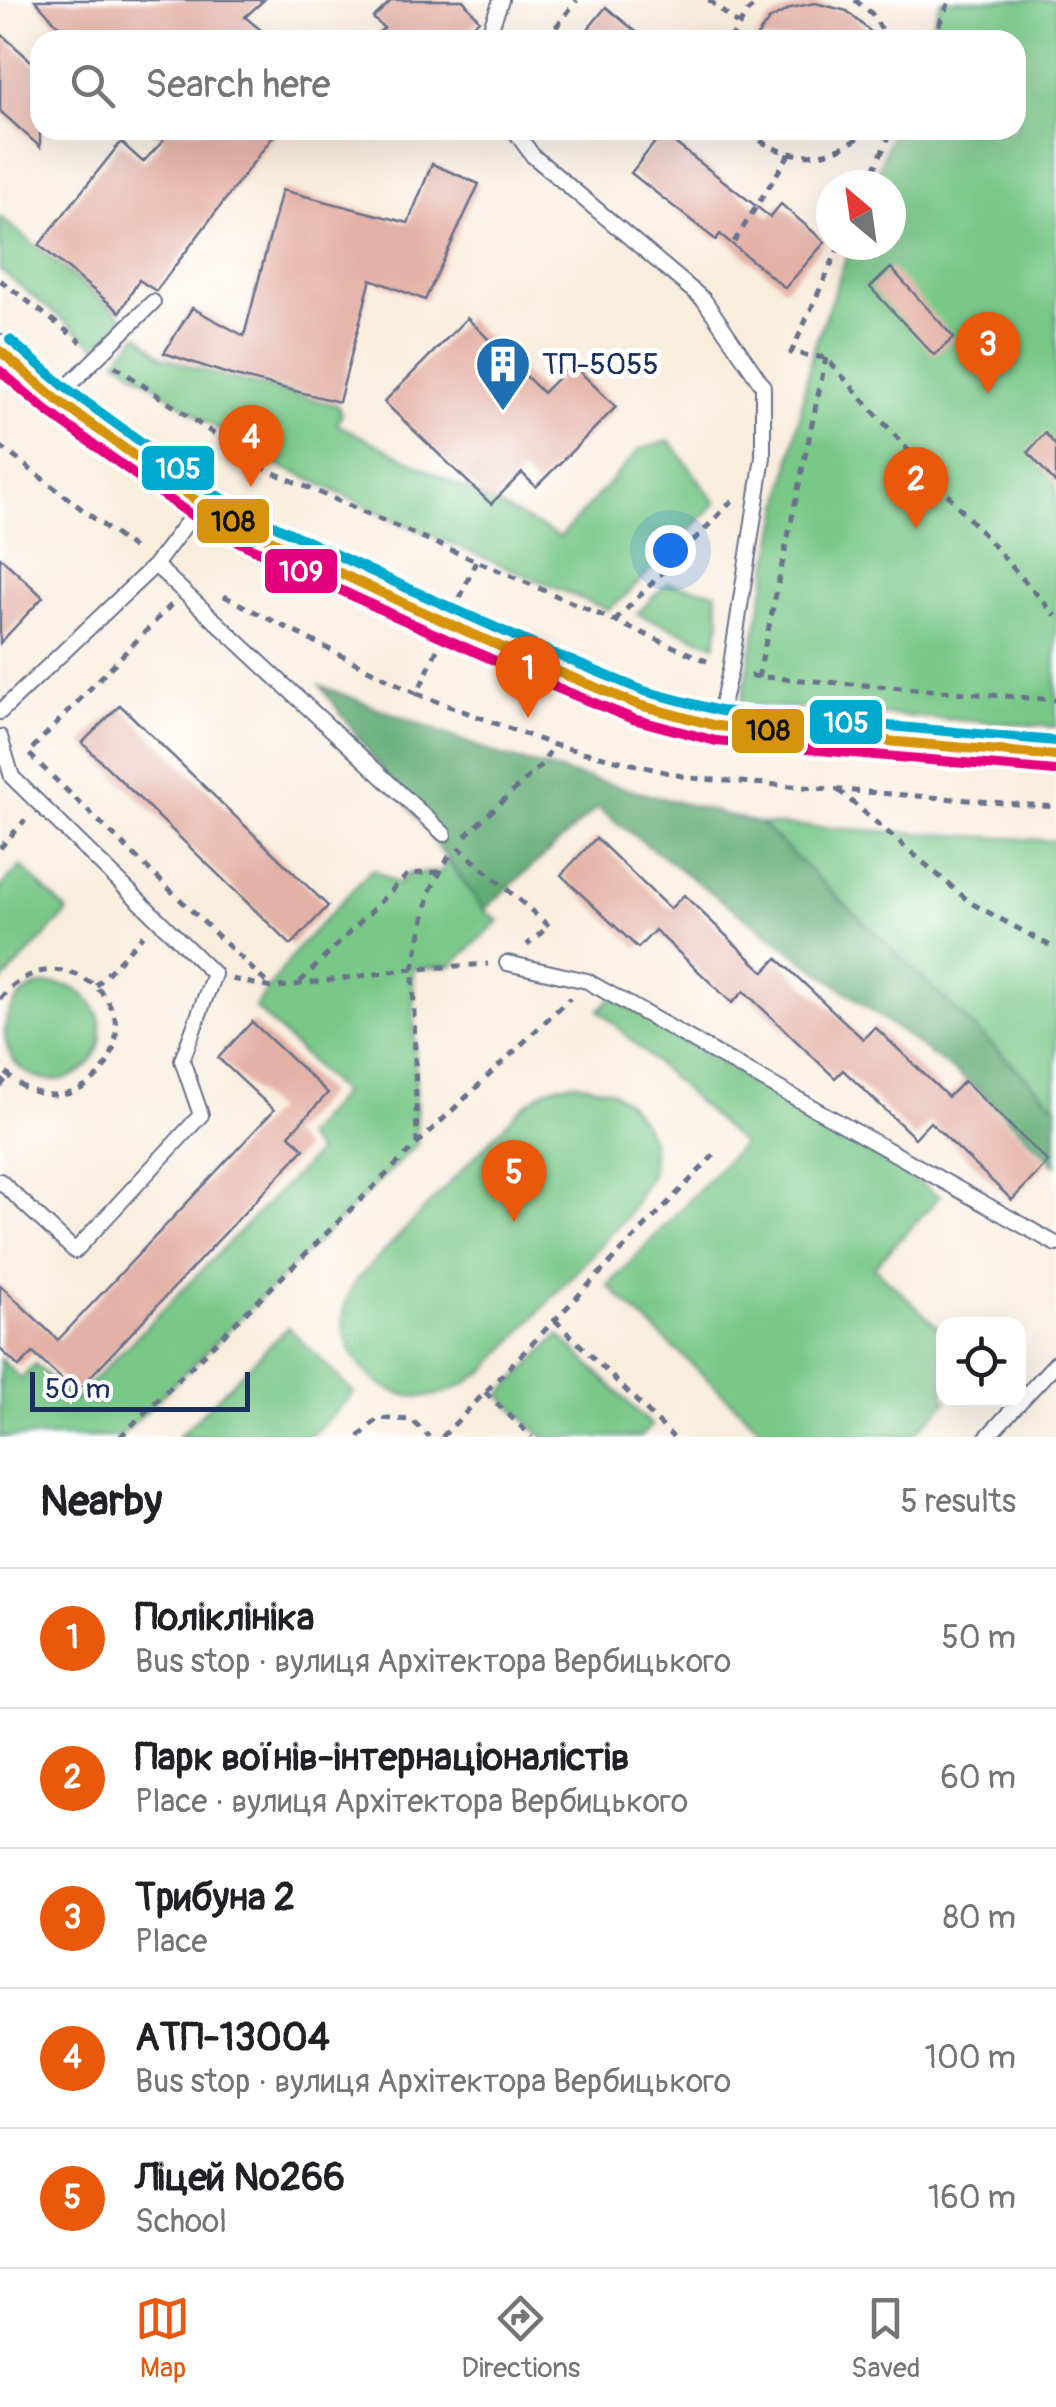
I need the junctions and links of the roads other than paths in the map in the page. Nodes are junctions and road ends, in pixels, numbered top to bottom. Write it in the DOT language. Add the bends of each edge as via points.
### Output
graph roads {
  1 [pos="501,0"];
  2 [pos="490,30"];
  3 [pos="521,140"];
  4 [pos="153,302"];
  5 [pos="0,351"];
  6 [pos="56,399"];
  7 [pos="201,504"];
  8 [pos="155,565"];
  9 [pos="0,712"];
  10 [pos="717,726"];
  11 [pos="0,736"];
  12 [pos="1056,756"];
  13 [pos="450,839"];
  14 [pos="507,963"];
  15 [pos="0,1180"];
  16 [pos="1056,1244"];
  17 [pos="1056,1363"];
  18 [pos="987,1437"];
  1 -- 2 [label="lane"];
  3 -- 10 [label="lane" via="704,300 763,386 764,458"];
  4 -- 6 [label="lane"];
  5 -- 6 [label="street"];
  6 -- 7 [label="street"];
  7 -- 8 [label="lane"];
  7 -- 10 [label="street" via="544,666 639,705"];
  8 -- 9 [label="lane"];
  8 -- 13 [label="lane"];
  10 -- 12 [label="street"];
  11 -- 15 [label="lane" via="12,777 214,974 182,1060 201,1115 75,1251"];
  14 -- 16 [label="lane" via="588,981"];
  17 -- 18 [label="lane"];
}
